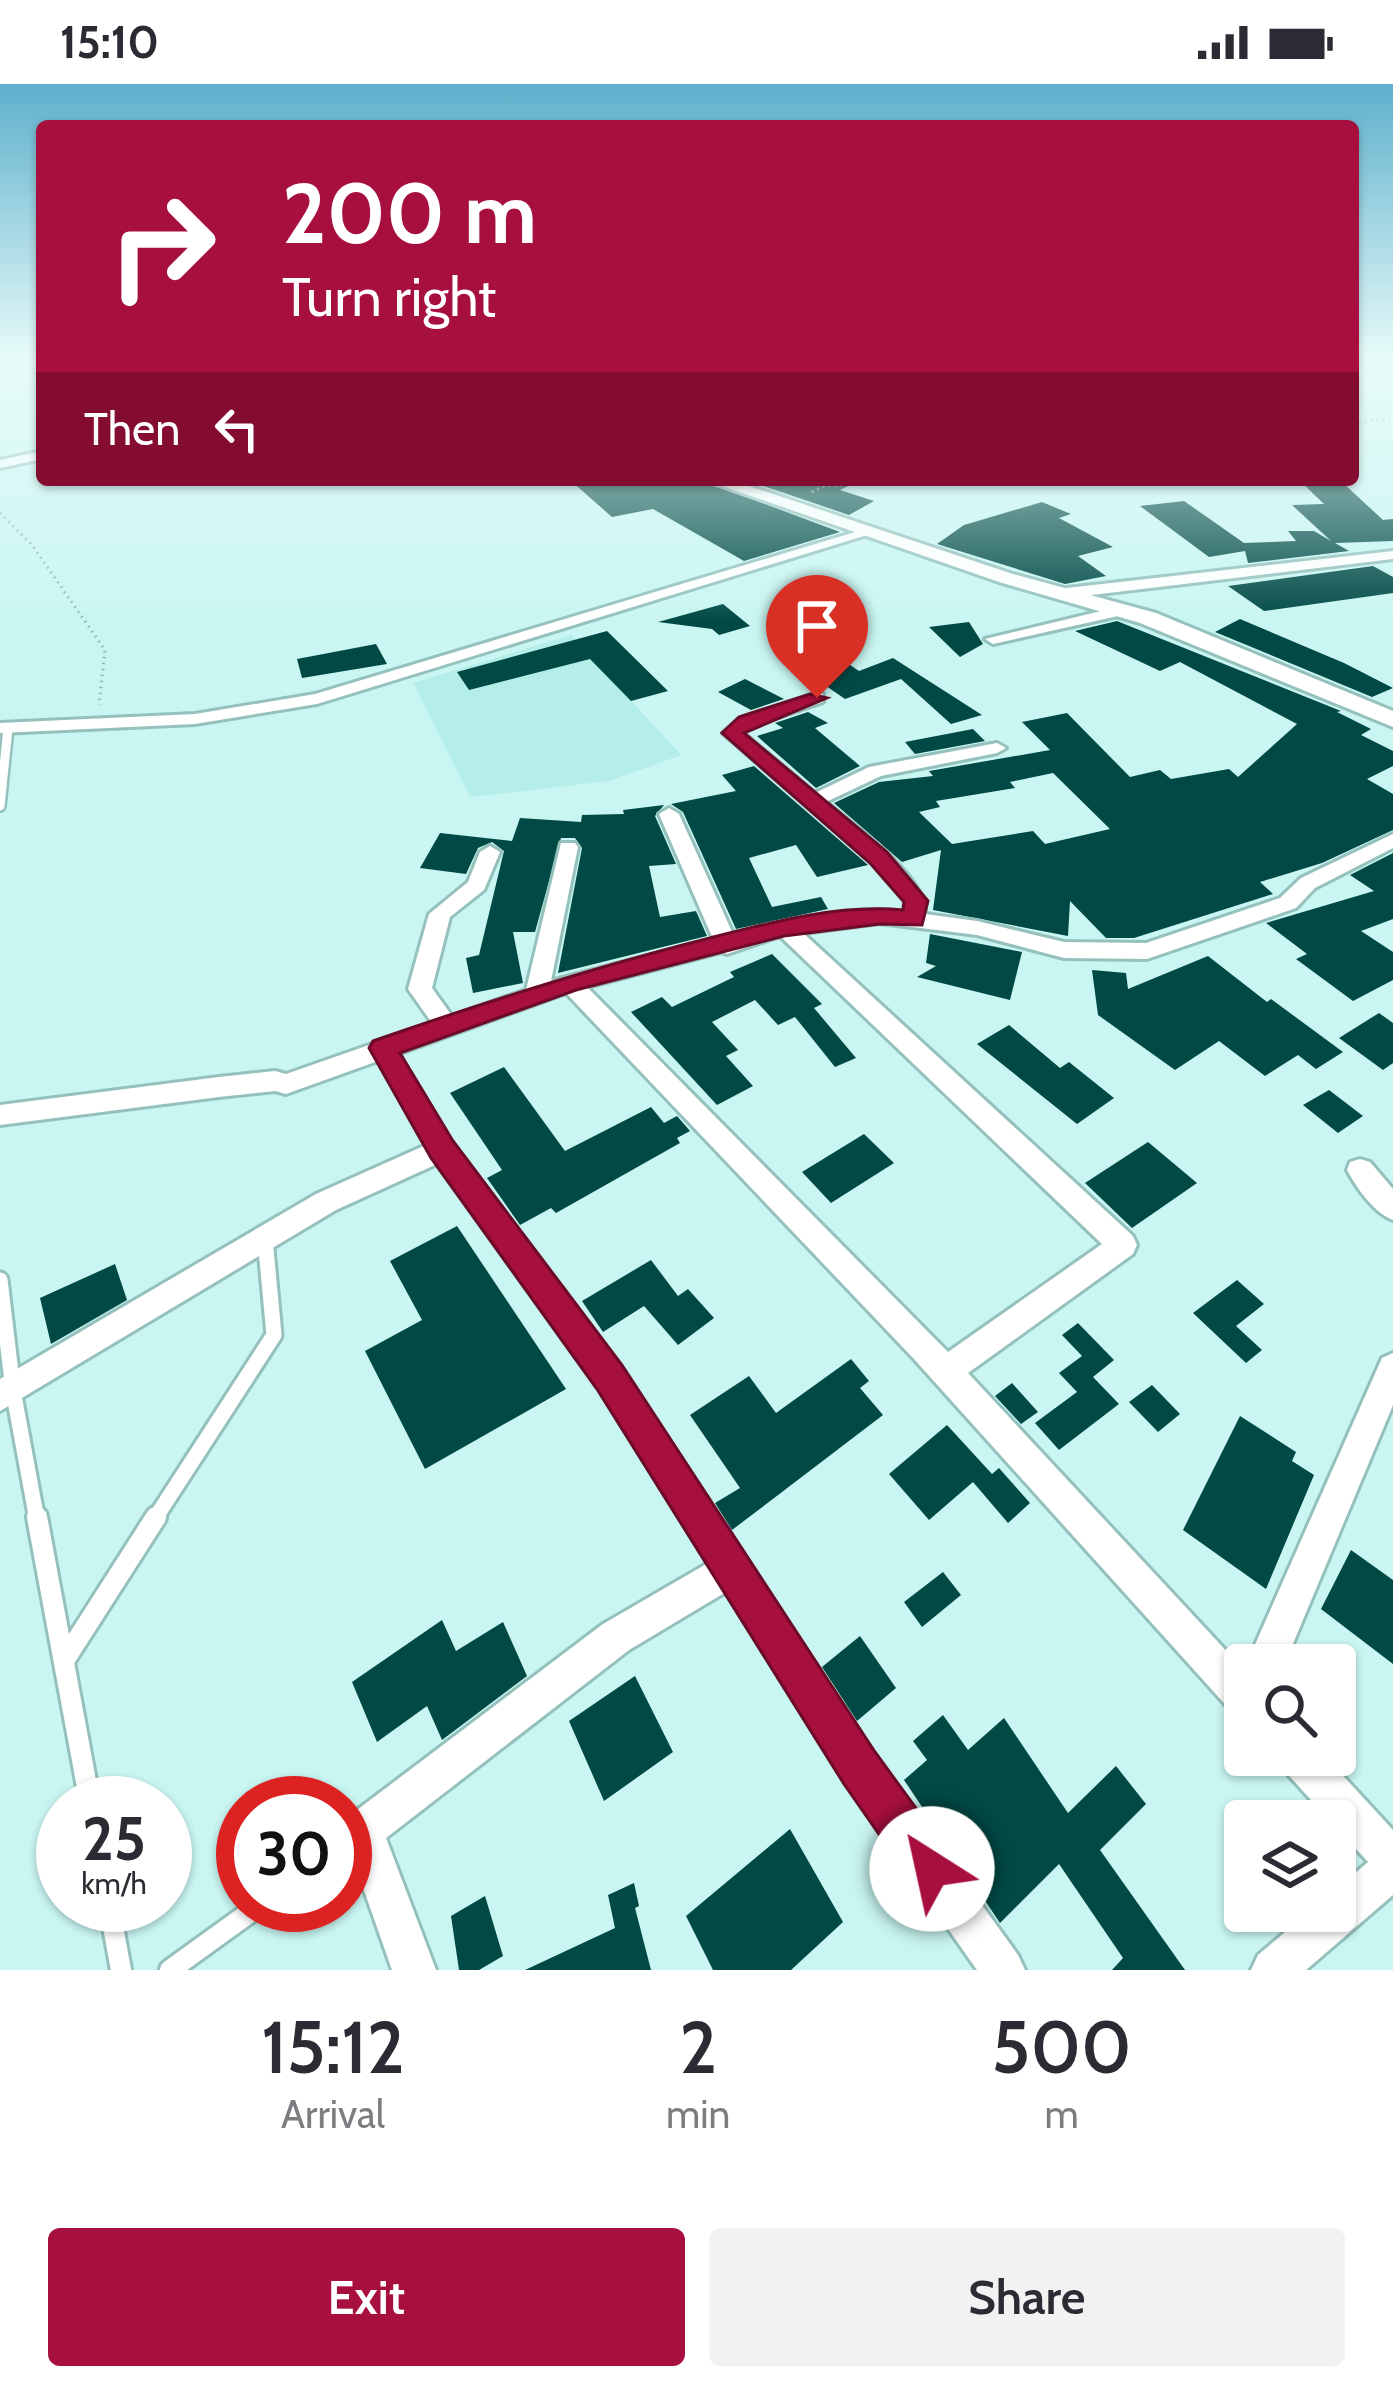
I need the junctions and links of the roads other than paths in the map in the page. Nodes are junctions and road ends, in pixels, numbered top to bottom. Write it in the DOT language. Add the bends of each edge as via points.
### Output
graph roads {
  1 [pos="36,456"];
  2 [pos="0,464"];
  3 [pos="734,486"];
  4 [pos="870,532"];
  5 [pos="1393,555"];
  6 [pos="1058,594"];
  7 [pos="1121,610"];
  8 [pos="993,639"];
  9 [pos="817,698"];
  10 [pos="1393,720"];
  11 [pos="4,728"];
  12 [pos="997,748"];
  13 [pos="813,801"];
  14 [pos="0,806"];
  15 [pos="669,814"];
  16 [pos="1393,840"];
  17 [pos="568,847"];
  18 [pos="490,852"];
  19 [pos="914,919"];
  20 [pos="784,928"];
  21 [pos="727,946"];
  22 [pos="570,982"];
  23 [pos="537,994"];
  24 [pos="446,1025"];
  25 [pos="383,1048"];
  26 [pos="0,1114"];
  27 [pos="442,1150"];
  28 [pos="1360,1170"];
  29 [pos="1393,1208"];
  30 [pos="265,1238"];
  31 [pos="0,1280"];
  32 [pos="1393,1368"];
  33 [pos="946,1371"];
  34 [pos="6,1393"];
  35 [pos="732,1568"];
  36 [pos="1274,1644"];
  37 [pos="64,1660"];
  38 [pos="1224,1676"];
  39 [pos="85,1776"];
  40 [pos="1315,1776"];
  41 [pos="372,1823"];
  42 [pos="1393,1864"];
  43 [pos="372,1877"];
  44 [pos="114,1932"];
  45 [pos="223,1932"];
  46 [pos="121,1970"];
  47 [pos="170,1970"];
  48 [pos="414,1970"];
  49 [pos="1004,1970"];
  50 [pos="1274,1970"];
  1 -- 2 [label="street"];
  3 -- 4 [label="street"];
  4 -- 6 [label="street"];
  4 -- 11 [label="street" via="317,699 195,719"];
  5 -- 6 [label="street"];
  6 -- 7 [label="street"];
  7 -- 8 [label="street"];
  7 -- 10 [label="street"];
  9 -- 13 [label="street" via="732,733"];
  11 -- 14 [label="lane"];
  12 -- 13 [label="street" via="876,771"];
  13 -- 19 [label="street" via="879,857 916,901"];
  15 -- 21 [label="street"];
  16 -- 19 [label="street" via="1309,883 1288,903 1147,951 1064,950"];
  17 -- 23 [label="street"];
  18 -- 24 [label="street" via="477,885 440,914 420,989"];
  19 -- 20 [label="street"];
  20 -- 21 [label="street"];
  20 -- 33 [label="street" via="1123,1245"];
  21 -- 22 [label="street"];
  22 -- 23 [label="street"];
  22 -- 33 [label="street"];
  23 -- 24 [label="street"];
  24 -- 25 [label="street"];
  25 -- 26 [label="street" via="286,1084"];
  25 -- 27 [label="street"];
  27 -- 30 [label="street"];
  27 -- 35 [label="street" via="609,1377"];
  28 -- 29 [label="street"];
  30 -- 34 [label="street"];
  30 -- 37 [label="lane" via="274,1335"];
  31 -- 34 [label="lane"];
  32 -- 36 [label="street"];
  33 -- 38 [label="street"];
  34 -- 37 [label="lane"];
  35 -- 41 [label="street" via="616,1637"];
  35 -- 49 [label="street" via="860,1768"];
  37 -- 39 [label="lane"];
  40 -- 42 [label="street"];
  42 -- 50 [label="street"];
  43 -- 48 [label="street"];
  44 -- 46 [label="lane"];
  45 -- 47 [label="lane"];
}
